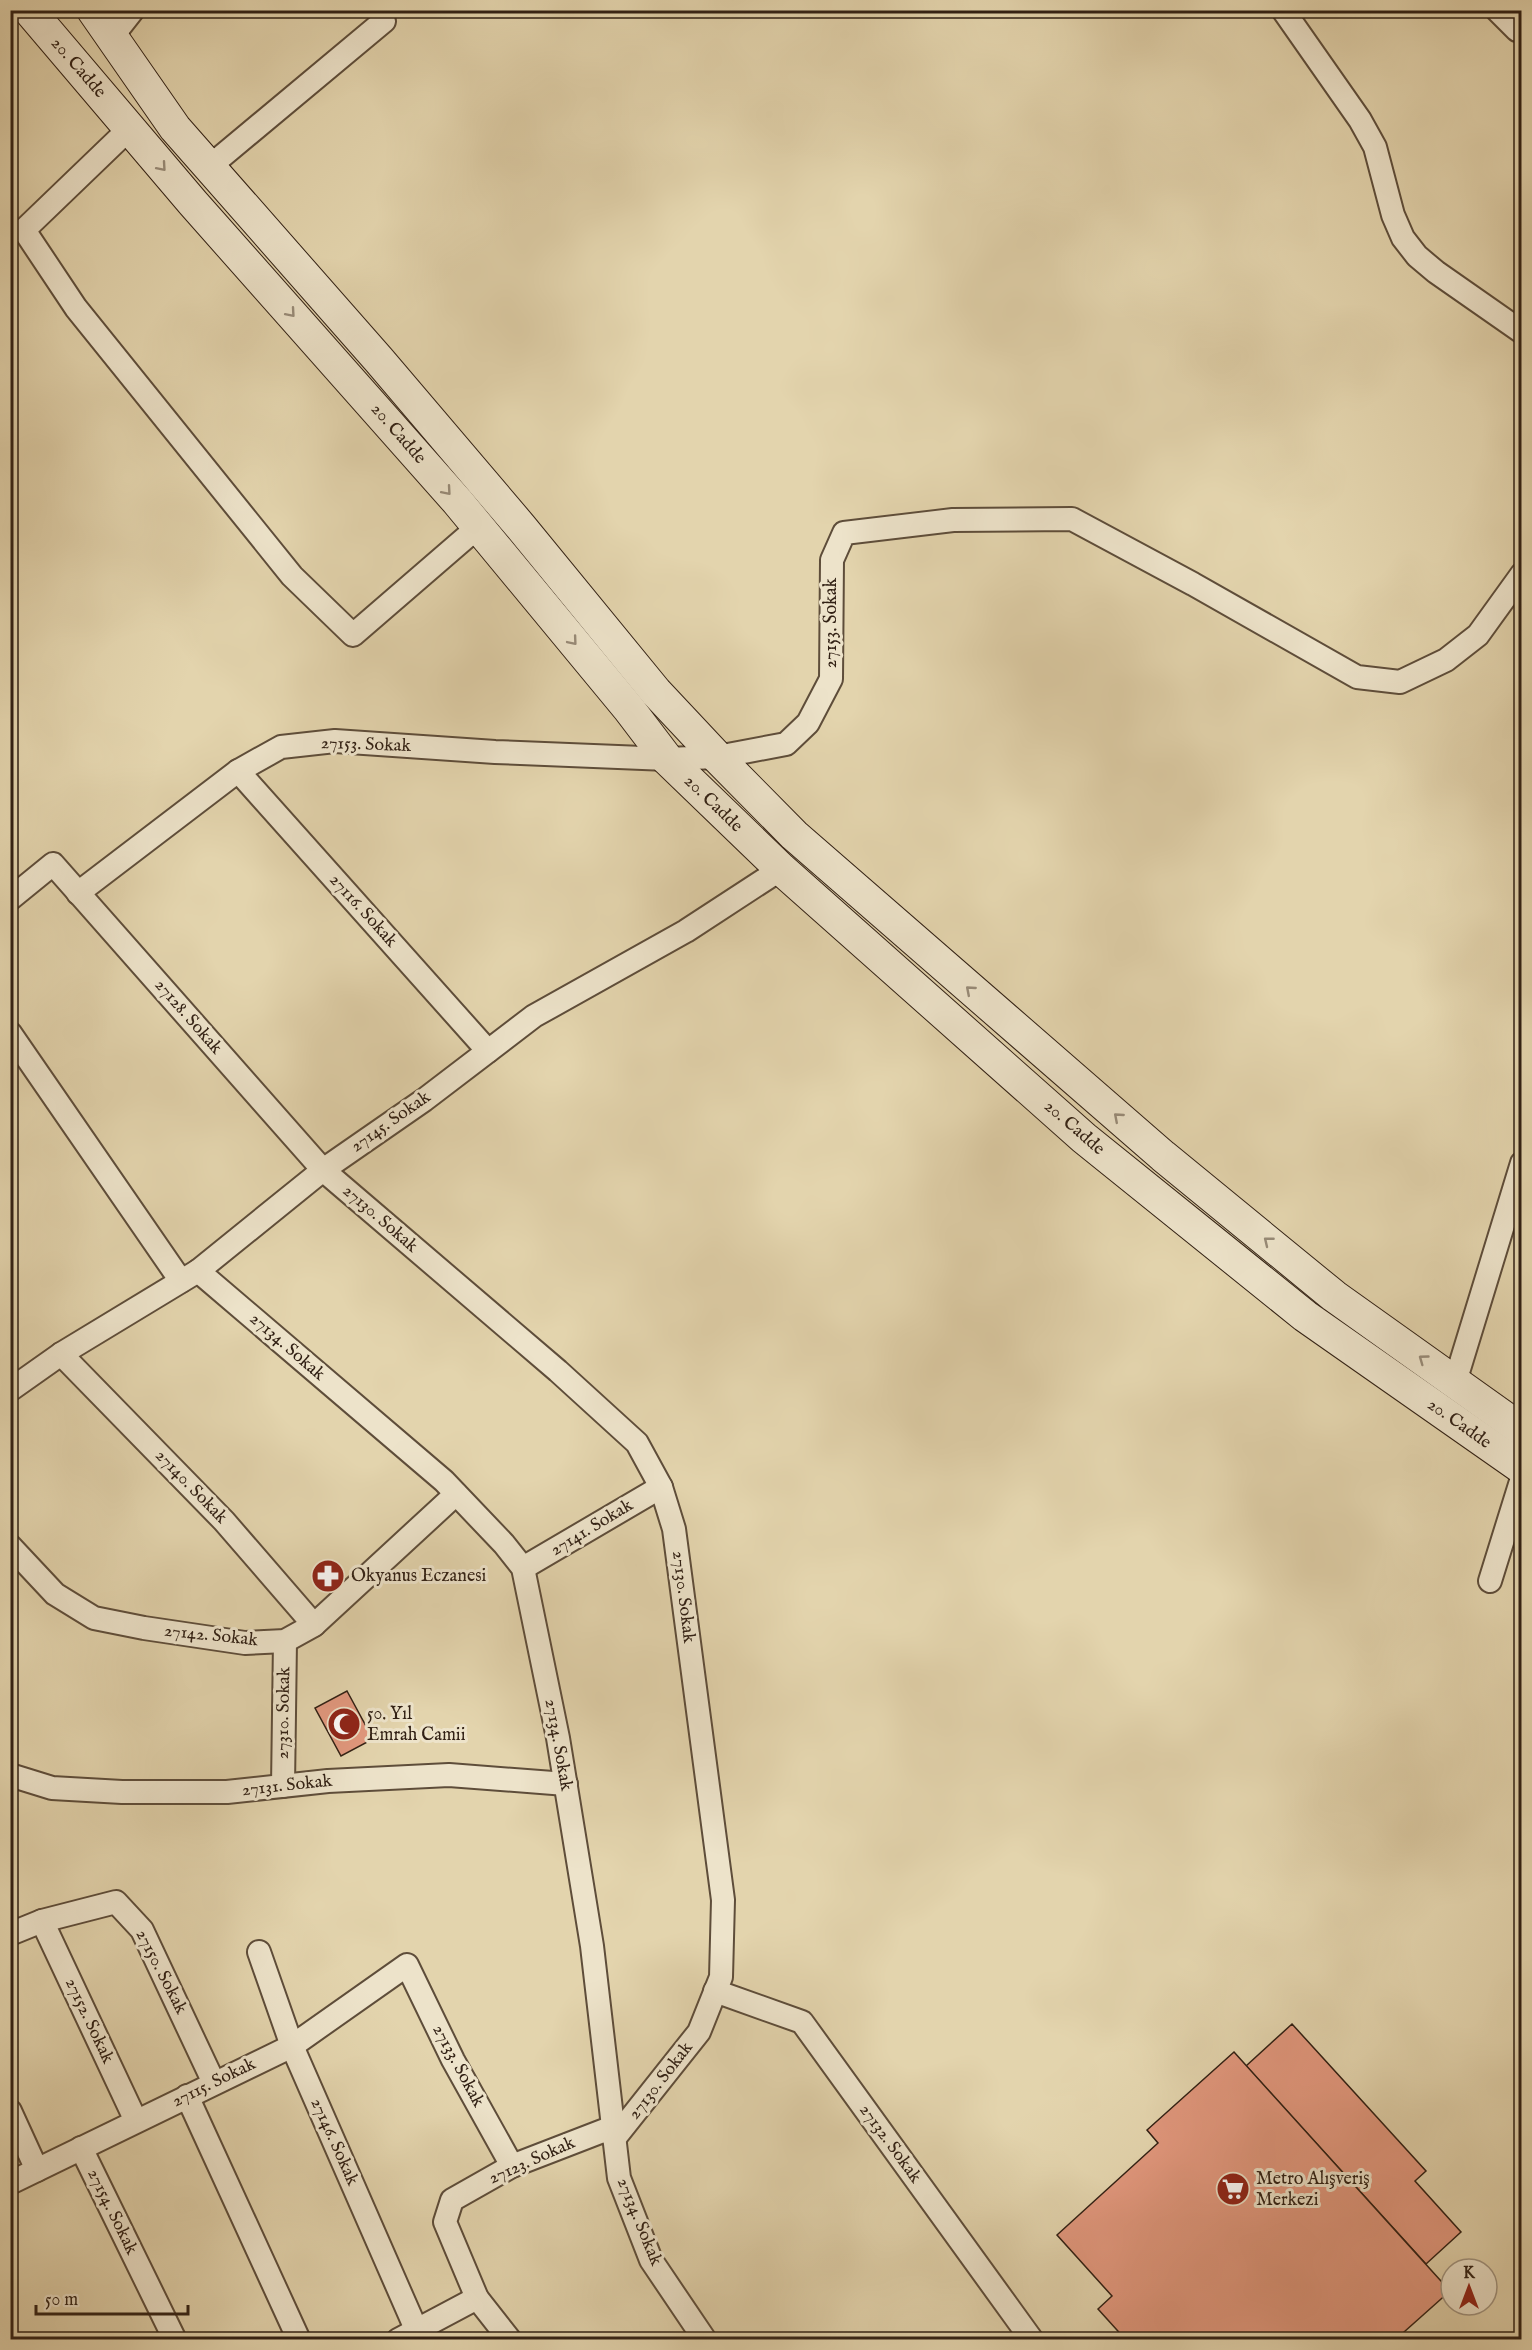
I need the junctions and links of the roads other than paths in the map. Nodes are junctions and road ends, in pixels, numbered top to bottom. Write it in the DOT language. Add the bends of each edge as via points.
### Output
graph roads {
  1 [pos="29,10"];
  2 [pos="93,10"];
  3 [pos="133,10"];
  4 [pos="1283,10"];
  5 [pos="1497,10"];
  6 [pos="384,21"];
  7 [pos="1520,34"];
  8 [pos="111,38"];
  9 [pos="130,128"];
  10 [pos="209,167"];
  11 [pos="1521,332"];
  12 [pos="478,527"];
  13 [pos="1521,577"];
  14 [pos="717,758"];
  15 [pos="668,759"];
  16 [pos="238,771"];
  17 [pos="781,869"];
  18 [pos="78,893"];
  19 [pos="10,899"];
  20 [pos="10,1033"];
  21 [pos="488,1051"];
  22 [pos="323,1170"];
  23 [pos="1520,1176"];
  24 [pos="190,1276"];
  25 [pos="61,1354"];
  26 [pos="1455,1382"];
  27 [pos="10,1390"];
  28 [pos="1521,1430"];
  29 [pos="1521,1468"];
  30 [pos="1521,1478"];
  31 [pos="661,1487"];
  32 [pos="456,1494"];
  33 [pos="10,1546"];
  34 [pos="523,1568"];
  35 [pos="1490,1581"];
  36 [pos="314,1625"];
  37 [pos="285,1641"];
  38 [pos="10,1775"];
  39 [pos="566,1784"];
  40 [pos="283,1786"];
  41 [pos="42,1921"];
  42 [pos="10,1934"];
  43 [pos="259,1952"];
  44 [pos="407,1965"];
  45 [pos="715,1991"];
  46 [pos="292,2046"];
  47 [pos="214,2083"];
  48 [pos="188,2096"];
  49 [pos="10,2111"];
  50 [pos="136,2121"];
  51 [pos="614,2133"];
  52 [pos="81,2148"];
  53 [pos="512,2166"];
  54 [pos="37,2170"];
  55 [pos="10,2183"];
  56 [pos="477,2298"];
  57 [pos="407,2334"];
  58 [pos="175,2340"];
  59 [pos="299,2340"];
  60 [pos="510,2340"];
  61 [pos="705,2340"];
  62 [pos="1032,2340"];
  1 -- 9 [label="main road, 20. Cadde"];
  2 -- 8 [label="main road"];
  3 -- 8 [label="street"];
  4 -- 11 [label="street" via="1375,147 1402,238 1436,272"];
  5 -- 7 [label="street"];
  6 -- 10 [label="street"];
  8 -- 10 [label="main road" via="175,128"];
  9 -- 12 [label="main road, 20. Cadde, one-way"];
  9 -- 12 [label="street" via="24,230 76,308 292,576 353,635"];
  10 -- 14 [label="main road" via="379,360 656,692"];
  12 -- 15 [label="main road, 20. Cadde, one-way"];
  13 -- 14 [label="street, 27153. Sokak" via="1478,635 1446,660 1400,682 1356,677 1072,519 953,520 844,533 832,560 831,679 808,723 786,744"];
  14 -- 15 [label="street, 27153. Sokak"];
  26 -- 14 [label="main road, one-way" via="1334,1296 1163,1156 794,836"];
  15 -- 16 [label="street, 27153. Sokak" via="335,741 281,747"];
  15 -- 17 [label="main road, 20. Cadde"];
  16 -- 18 [label="street, 27153. Sokak"];
  16 -- 21 [label="street, 27116. Sokak"];
  17 -- 21 [label="street, 27145. Sokak" via="686,931 534,1016"];
  17 -- 29 [label="main road, 20. Cadde" via="1094,1146 1305,1316"];
  18 -- 19 [label="street, 27128. Sokak" via="53,864"];
  18 -- 22 [label="street, 27128. Sokak"];
  20 -- 24 [label="street, 27134. Sokak"];
  21 -- 22 [label="street, 27145. Sokak"];
  22 -- 24 [label="street, 27145. Sokak"];
  22 -- 31 [label="street, 27130. Sokak" via="637,1443"];
  23 -- 26 [label="street"];
  24 -- 25 [label="street, 27145. Sokak"];
  24 -- 32 [label="street, 27134. Sokak"];
  25 -- 27 [label="street, 27145. Sokak"];
  25 -- 36 [label="street, 27140. Sokak" via="224,1521"];
  26 -- 28 [label="main road"];
  30 -- 35 [label="street"];
  31 -- 34 [label="street, 27141. Sokak"];
  31 -- 45 [label="street, 27130. Sokak" via="674,1529 723,1900 721,1977"];
  32 -- 34 [label="street, 27134. Sokak"];
  32 -- 36 [label="street, 27142. Sokak"];
  33 -- 37 [label="street, 27142. Sokak" via="55,1594 94,1618 245,1643"];
  34 -- 39 [label="street, 27134. Sokak"];
  36 -- 37 [label="street, 27142. Sokak"];
  37 -- 40 [label="street, 27310. Sokak"];
  38 -- 40 [label="street, 27131. Sokak" via="52,1788 122,1792 227,1792"];
  39 -- 40 [label="street, 27131. Sokak" via="449,1775"];
  39 -- 51 [label="street, 27134. Sokak" via="592,1946"];
  41 -- 42 [label="street, 27150. Sokak"];
  41 -- 47 [label="street, 27150. Sokak" via="116,1902 142,1930"];
  41 -- 50 [label="street, 27152. Sokak"];
  43 -- 46 [label="street, 27146. Sokak"];
  44 -- 46 [label="street, 27115. Sokak"];
  44 -- 53 [label="street, 27133. Sokak" via="453,2060"];
  45 -- 51 [label="street, 27130. Sokak" via="699,2032"];
  45 -- 62 [label="street, 27132. Sokak" via="802,2022"];
  46 -- 47 [label="street, 27115. Sokak"];
  46 -- 57 [label="street, 27146. Sokak"];
  47 -- 48 [label="street, 27115. Sokak"];
  48 -- 50 [label="street, 27115. Sokak"];
  48 -- 59 [label="street"];
  49 -- 54 [label="street"];
  50 -- 52 [label="street, 27115. Sokak"];
  51 -- 53 [label="street, 27123. Sokak"];
  51 -- 61 [label="street, 27134. Sokak" via="619,2178 651,2260"];
  52 -- 54 [label="street, 27115. Sokak"];
  52 -- 58 [label="street, 27154. Sokak"];
  53 -- 56 [label="street, 27123. Sokak" via="452,2200 445,2222"];
  54 -- 55 [label="street, 27115. Sokak"];
  56 -- 57 [label="street"];
  56 -- 60 [label="street, 27123. Sokak"];
}
